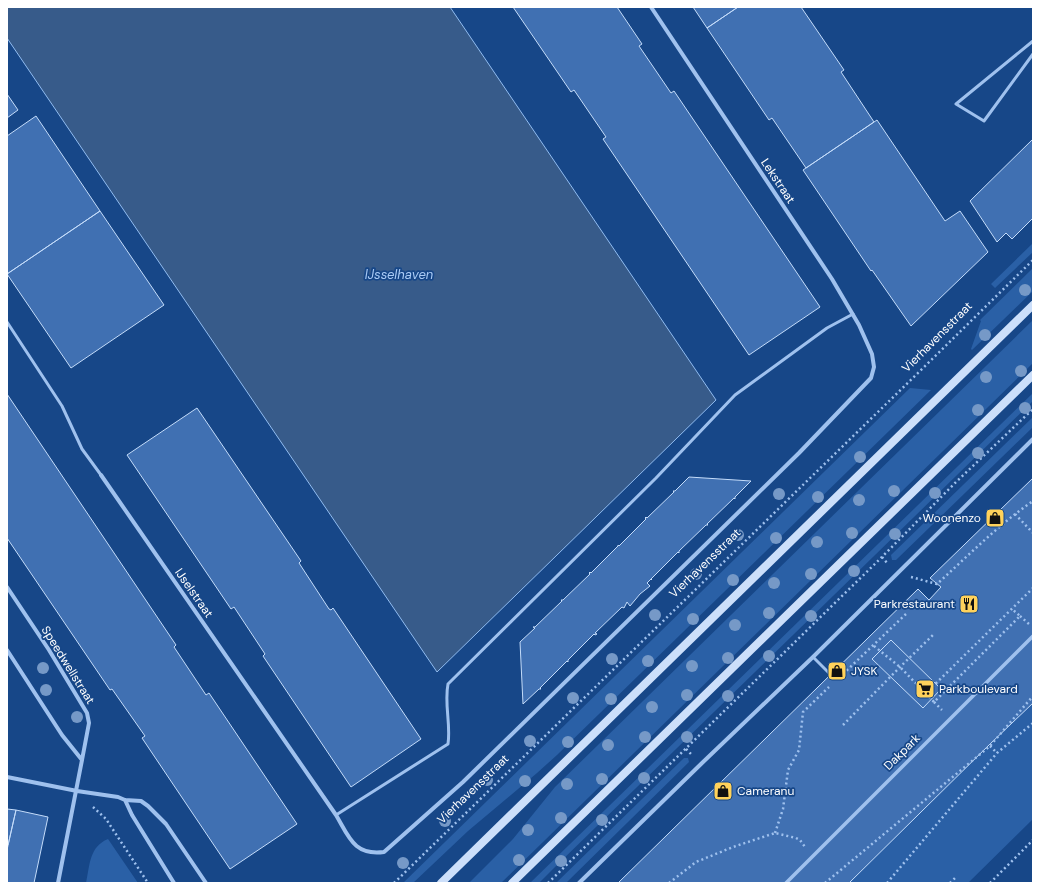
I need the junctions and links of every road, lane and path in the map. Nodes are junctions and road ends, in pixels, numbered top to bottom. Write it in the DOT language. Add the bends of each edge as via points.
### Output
graph roads {
  1 [pos="651,7"];
  2 [pos="1033,41"];
  3 [pos="1033,54"];
  4 [pos="1033,260"];
  5 [pos="1033,305"];
  6 [pos="852,314"];
  7 [pos="7,322"];
  8 [pos="874,372"];
  9 [pos="1033,375"];
  10 [pos="1033,409"];
  11 [pos="1033,439"];
  12 [pos="101,475"];
  13 [pos="1033,501"];
  14 [pos="1015,514"];
  15 [pos="1033,533"];
  16 [pos="897,574"];
  17 [pos="7,587"];
  18 [pos="1033,588"];
  19 [pos="1012,609"];
  20 [pos="907,613"];
  21 [pos="1020,616"];
  22 [pos="1033,628"];
  23 [pos="934,634"];
  24 [pos="1033,636"];
  25 [pos="874,645"];
  26 [pos="7,650"];
  27 [pos="813,656"];
  28 [pos="900,667"];
  29 [pos="831,675"];
  30 [pos="841,676"];
  31 [pos="830,686"];
  32 [pos="925,694"];
  33 [pos="1033,696"];
  34 [pos="1033,724"];
  35 [pos="843,725"];
  36 [pos="990,746"];
  37 [pos="997,753"];
  38 [pos="82,760"];
  39 [pos="7,777"];
  40 [pos="77,791"];
  41 [pos="125,800"];
  42 [pos="336,816"];
  43 [pos="776,833"];
  44 [pos="1033,840"];
  45 [pos="384,852"];
  46 [pos="813,856"];
  47 [pos="956,877"];
  48 [pos="58,883"];
  49 [pos="148,883"];
  50 [pos="174,883"];
  51 [pos="206,883"];
  52 [pos="394,883"];
  53 [pos="441,883"];
  54 [pos="512,883"];
  55 [pos="548,883"];
  56 [pos="579,883"];
  57 [pos="669,883"];
  58 [pos="786,883"];
  59 [pos="825,883"];
  60 [pos="887,883"];
  61 [pos="950,883"];
  62 [pos="990,883"];
  1 -- 6 [label="street, Lekstraat" via="832,279"];
  2 -- 3 [label="lane" via="956,104 984,121"];
  4 -- 52 [label="path, Vierhavensstraat"];
  5 -- 53 [label="main road"];
  6 -- 8 [label="street, Lekstraat" via="872,354"];
  6 -- 42 [label="lane" via="827,328 735,395 656,478 448,684 448,744"];
  7 -- 12 [label="lane, IJselstraat" via="62,406 82,449"];
  8 -- 45 [label="street, Vierhavensstraat" via="798,453 475,771"];
  9 -- 54 [label="main road"];
  10 -- 55 [label="path"];
  11 -- 16 [label="street"];
  12 -- 42 [label="street, IJselstraat"];
  13 -- 14 [label="path"];
  14 -- 15 [label="path"];
  14 -- 16 [label="path" via="937,584"];
  16 -- 27 [label="street"];
  17 -- 38 [label="street, Speedwellstraat" via="87,714 89,723"];
  18 -- 19 [label="path"];
  19 -- 21 [label="path"];
  19 -- 32 [label="path"];
  20 -- 25 [label="path"];
  21 -- 22 [label="path"];
  21 -- 32 [label="path" via="934,702"];
  23 -- 28 [label="path"];
  24 -- 46 [label="street, Dakpark"];
  25 -- 28 [label="path"];
  25 -- 30 [label="path"];
  26 -- 38 [label="street" via="62,735"];
  27 -- 29 [label="lane"];
  27 -- 56 [label="street"];
  28 -- 32 [label="path"];
  28 -- 35 [label="path"];
  31 -- 43 [label="path" via="803,712 799,750 788,770 783,809"];
  33 -- 36 [label="path"];
  34 -- 37 [label="path"];
  36 -- 37 [label="path"];
  36 -- 59 [label="path"];
  37 -- 60 [label="path"];
  38 -- 40 [label="street, Speedwellstraat"];
  39 -- 40 [label="street"];
  40 -- 41 [label="street"];
  40 -- 48 [label="street, Speedwellstraat"];
  40 -- 49 [label="path" via="106,819"];
  41 -- 50 [label="street"];
  41 -- 51 [label="street" via="141,801 157,814"];
  42 -- 45 [label="street, IJselstraat" via="355,846 363,852"];
  43 -- 46 [label="path" via="800,840"];
  43 -- 57 [label="path" via="696,862"];
  44 -- 62 [label="path"];
  46 -- 58 [label="street, Dakpark"];
  47 -- 61 [label="path"];
}
